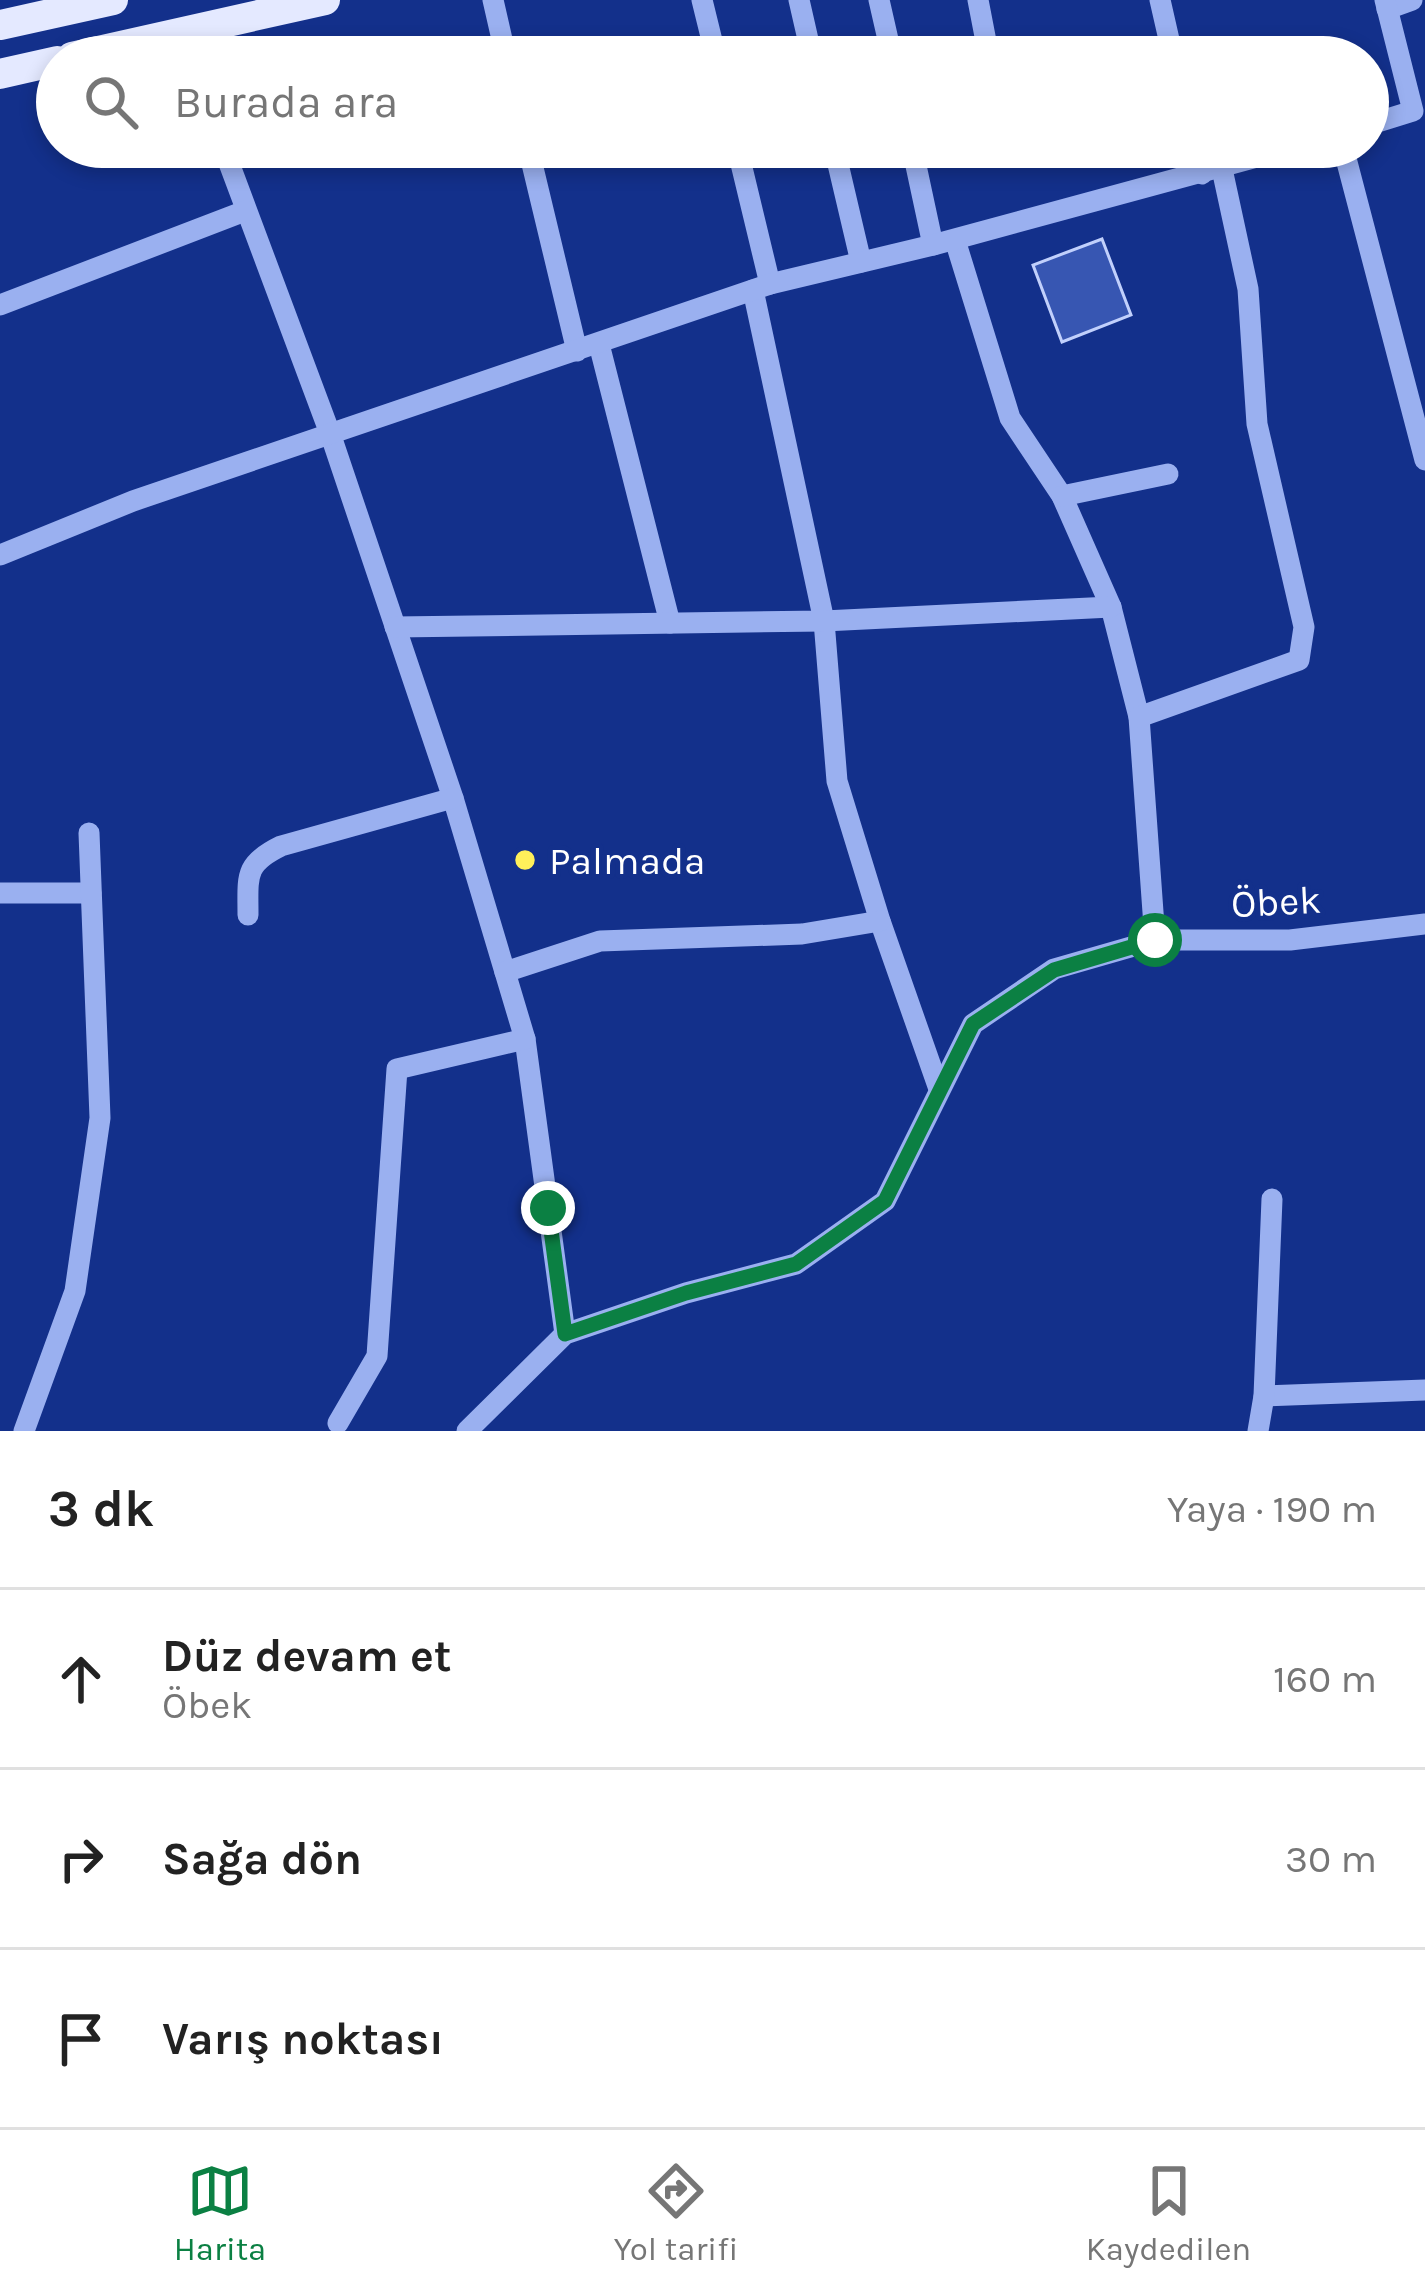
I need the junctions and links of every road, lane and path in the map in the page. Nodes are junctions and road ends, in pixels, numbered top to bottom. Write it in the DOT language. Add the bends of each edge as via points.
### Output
graph roads {
  1 [pos="112,0"];
  2 [pos="325,0"];
  3 [pos="493,0"];
  4 [pos="702,0"];
  5 [pos="799,0"];
  6 [pos="879,0"];
  7 [pos="977,0"];
  8 [pos="1160,0"];
  9 [pos="1412,0"];
  10 [pos="1386,4"];
  11 [pos="0,26"];
  12 [pos="214,36"];
  13 [pos="501,36"];
  14 [pos="711,36"];
  15 [pos="807,36"];
  16 [pos="887,36"];
  17 [pos="985,36"];
  18 [pos="1168,36"];
  19 [pos="36,66"];
  20 [pos="0,74"];
  21 [pos="1419,110"];
  22 [pos="1389,119"];
  23 [pos="231,168"];
  24 [pos="534,168"];
  25 [pos="741,168"];
  26 [pos="839,168"];
  27 [pos="919,168"];
  28 [pos="1210,168"];
  29 [pos="1222,168"];
  30 [pos="1349,168"];
  31 [pos="1212,171"];
  32 [pos="245,211"];
  33 [pos="944,243"];
  34 [pos="861,262"];
  35 [pos="762,287"];
  36 [pos="0,305"];
  37 [pos="588,347"];
  38 [pos="331,436"];
  39 [pos="1425,460"];
  40 [pos="1168,474"];
  41 [pos="1062,496"];
  42 [pos="0,555"];
  43 [pos="1111,607"];
  44 [pos="824,621"];
  45 [pos="670,623"];
  46 [pos="395,627"];
  47 [pos="1139,717"];
  48 [pos="453,798"];
  49 [pos="88,833"];
  50 [pos="0,893"];
  51 [pos="91,893"];
  52 [pos="248,915"];
  53 [pos="880,921"];
  54 [pos="1425,924"];
  55 [pos="1155,940"];
  56 [pos="505,972"];
  57 [pos="525,1039"];
  58 [pos="939,1089"];
  59 [pos="1272,1199"];
  60 [pos="565,1334"];
  61 [pos="1425,1390"];
  62 [pos="1264,1396"];
  63 [pos="338,1423"];
  64 [pos="24,1431"];
  65 [pos="467,1431"];
  66 [pos="1258,1431"];
  1 -- 11 [label="main road"];
  2 -- 12 [label="main road"];
  3 -- 13 [label="street"];
  4 -- 14 [label="street"];
  5 -- 15 [label="street"];
  6 -- 16 [label="street"];
  7 -- 17 [label="street"];
  8 -- 18 [label="street"];
  9 -- 10 [label="street"];
  10 -- 21 [label="street"];
  19 -- 20 [label="main road"];
  21 -- 22 [label="street"];
  23 -- 32 [label="street"];
  24 -- 37 [label="street"];
  25 -- 35 [label="street"];
  26 -- 34 [label="street"];
  27 -- 33 [label="street"];
  28 -- 31 [label="street"];
  29 -- 31 [label="street"];
  30 -- 39 [label="street"];
  31 -- 33 [label="street"];
  31 -- 47 [label="street" via="1248,289 1257,424 1304,627 1299,660"];
  32 -- 36 [label="street"];
  32 -- 38 [label="street"];
  33 -- 34 [label="street"];
  33 -- 41 [label="street" via="1010,418"];
  34 -- 35 [label="street"];
  35 -- 37 [label="street"];
  35 -- 44 [label="street"];
  37 -- 38 [label="street"];
  37 -- 45 [label="street"];
  38 -- 42 [label="street"];
  38 -- 46 [label="street"];
  40 -- 41 [label="street"];
  41 -- 43 [label="street"];
  43 -- 44 [label="street"];
  43 -- 47 [label="street"];
  44 -- 45 [label="street"];
  44 -- 53 [label="street" via="838,781"];
  45 -- 46 [label="street"];
  46 -- 48 [label="street"];
  47 -- 55 [label="street"];
  48 -- 52 [label="street" via="258,858 248,876"];
  48 -- 56 [label="street"];
  49 -- 51 [label="street"];
  50 -- 51 [label="street"];
  51 -- 64 [label="street" via="100,1118 75,1291"];
  53 -- 56 [label="street" via="802,934 600,941"];
  53 -- 58 [label="street"];
  54 -- 55 [label="street, Öbek" via="1290,940"];
  55 -- 58 [label="street, Öbek" via="1054,970 973,1024"];
  56 -- 57 [label="street"];
  57 -- 60 [label="street"];
  57 -- 63 [label="street" via="397,1070 377,1356"];
  58 -- 60 [label="street, Öbek" via="885,1201 796,1264"];
  59 -- 62 [label="street"];
  60 -- 65 [label="street, Öbek"];
  61 -- 62 [label="street"];
  62 -- 66 [label="street"];
}
